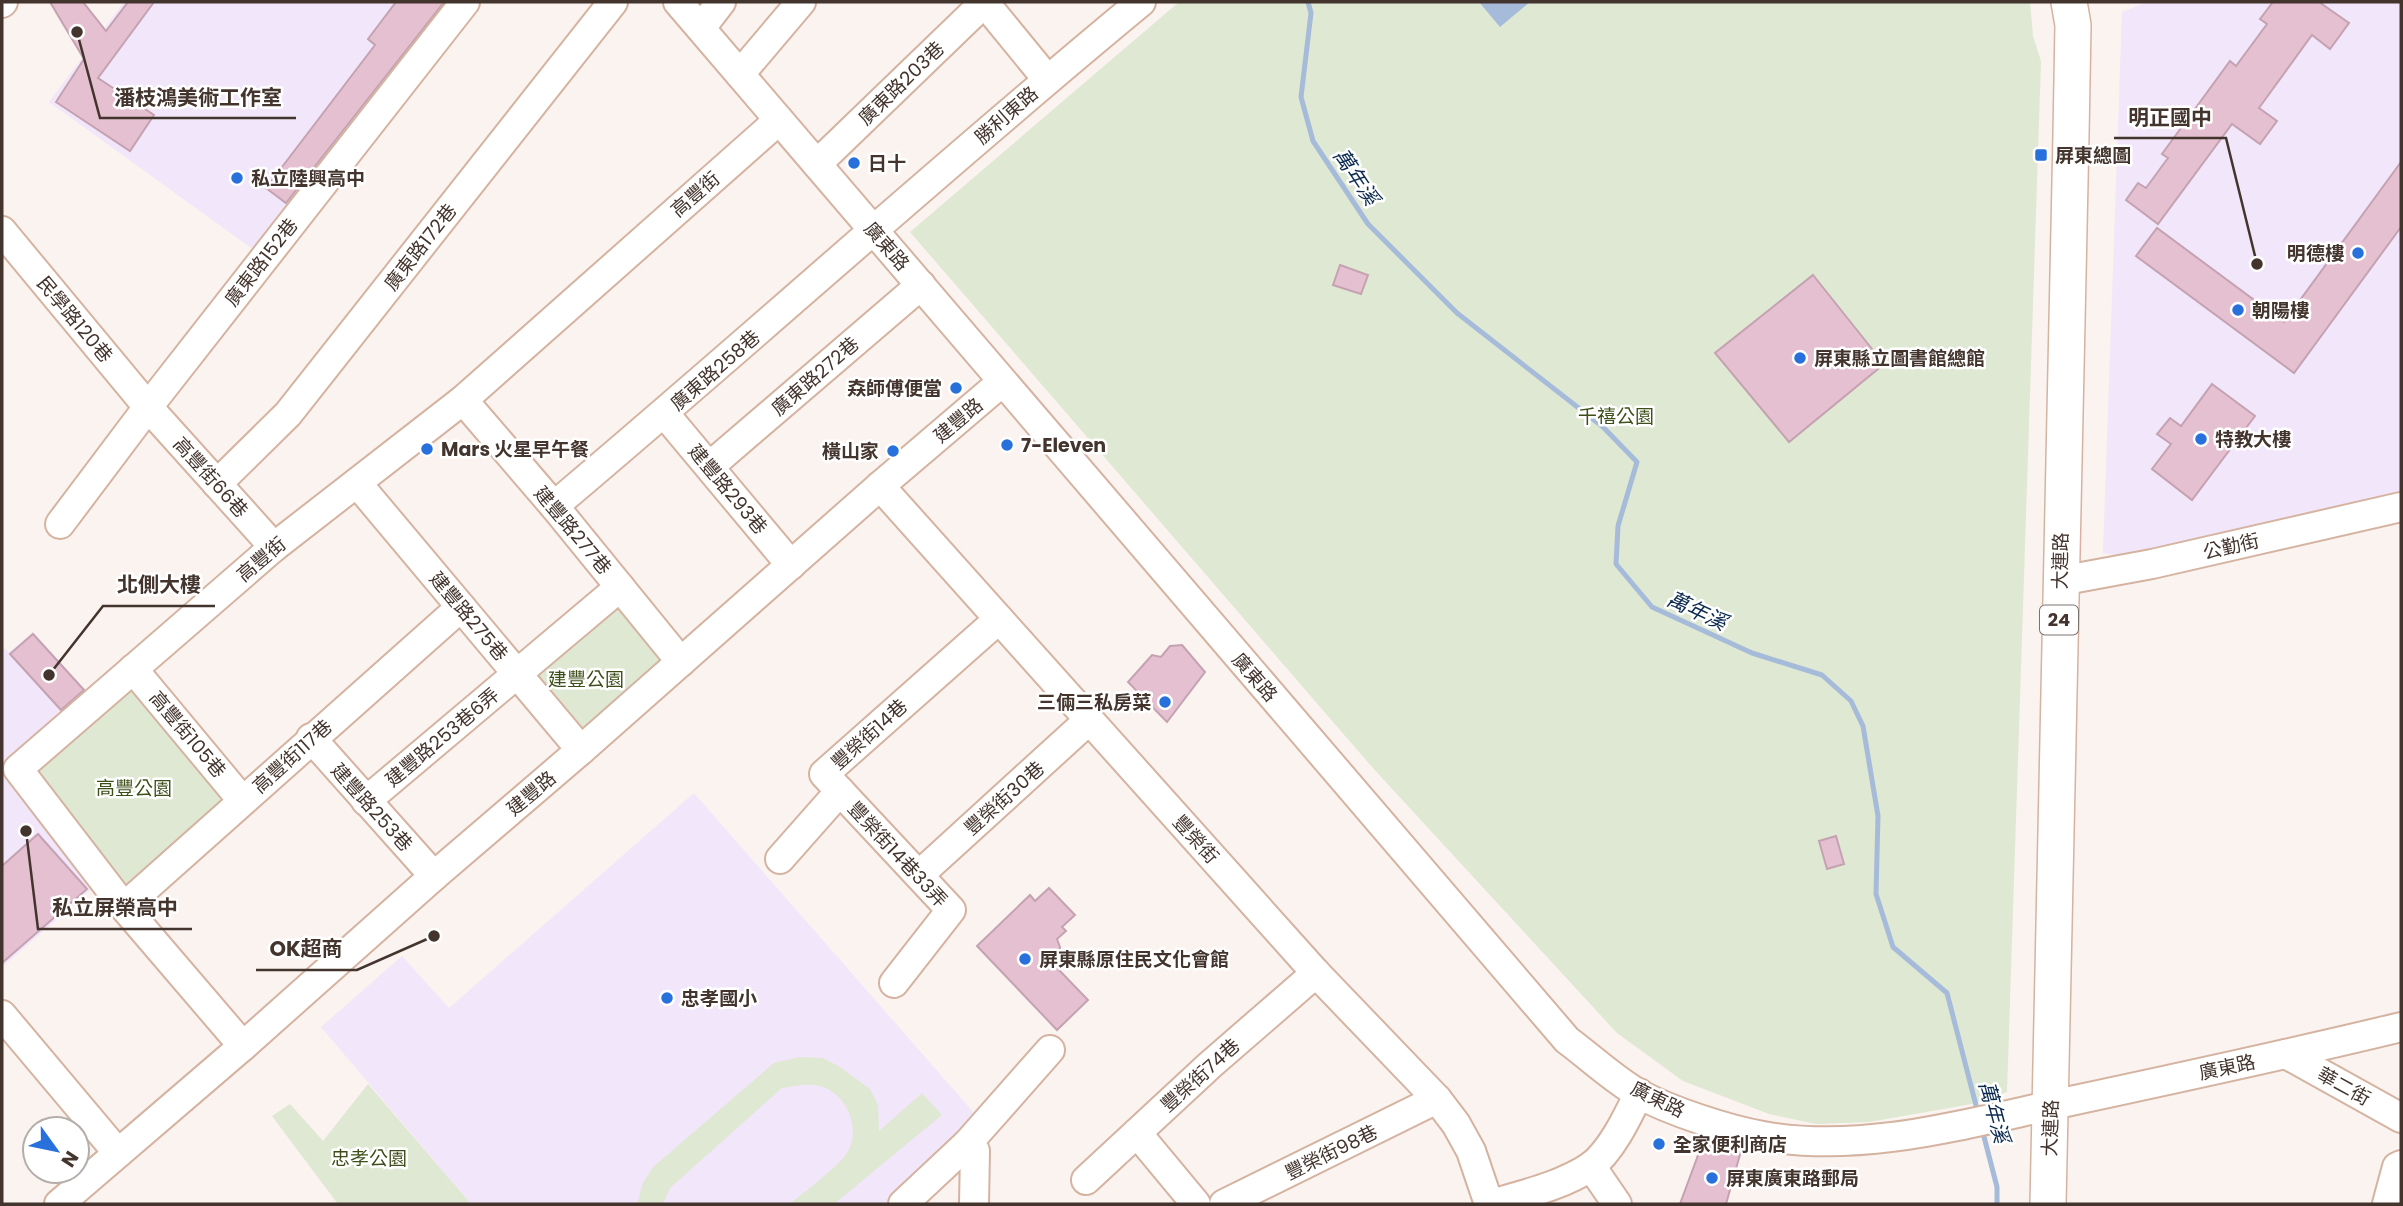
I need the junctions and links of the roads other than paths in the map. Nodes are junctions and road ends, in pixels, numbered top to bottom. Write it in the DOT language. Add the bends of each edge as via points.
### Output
graph roads {
  1 [pos="465,2"];
  2 [pos="613,2"];
  3 [pos="678,2"];
  4 [pos="721,2"];
  5 [pos="801,2"];
  6 [pos="985,2"];
  7 [pos="1141,2"];
  8 [pos="2069,2"];
  9 [pos="701,28"];
  10 [pos="740,74"];
  11 [pos="1047,79"];
  12 [pos="779,120"];
  13 [pos="817,164"];
  14 [pos="2,231"];
  15 [pos="874,231"];
  16 [pos="921,285"];
  17 [pos="1002,382"];
  18 [pos="463,400"];
  19 [pos="148,407"];
  20 [pos="664,413"];
  21 [pos="710,466"];
  22 [pos="357,483"];
  23 [pos="217,484"];
  24 [pos="880,486"];
  25 [pos="554,506"];
  26 [pos="2401,507"];
  27 [pos="60,524"];
  28 [pos="274,547"];
  29 [pos="791,565"];
  30 [pos="2060,581"];
  31 [pos="620,587"];
  32 [pos="461,607"];
  33 [pos="999,619"];
  34 [pos="681,662"];
  35 [pos="133,669"];
  36 [pos="517,673"];
  37 [pos="1089,720"];
  38 [pos="311,738"];
  39 [pos="581,750"];
  40 [pos="840,792"];
  41 [pos="242,800"];
  42 [pos="366,801"];
  43 [pos="779,859"];
  44 [pos="919,875"];
  45 [pos="433,876"];
  46 [pos="124,907"];
  47 [pos="1317,973"];
  48 [pos="894,984"];
  49 [pos="2,1015"];
  50 [pos="2401,1027"];
  51 [pos="243,1046"];
  52 [pos="1050,1050"];
  53 [pos="2286,1054"];
  54 [pos="1639,1094"];
  55 [pos="1437,1099"];
  56 [pos="2050,1105"];
  57 [pos="2401,1118"];
  58 [pos="1137,1133"];
  59 [pos="967,1144"];
  60 [pos="118,1153"];
  61 [pos="2401,1165"];
  62 [pos="1591,1166"];
  63 [pos="1086,1180"];
  64 [pos="59,1204"];
  65 [pos="902,1204"];
  66 [pos="974,1204"];
  67 [pos="1196,1204"];
  68 [pos="1224,1204"];
  69 [pos="1490,1204"];
  70 [pos="1617,1204"];
  71 [pos="2048,1204"];
  72 [pos="2387,1204"];
  1 -- 19 [label="street, 廣東路152巷"];
  2 -- 23 [label="street, 廣東路172巷" via="288,414"];
  3 -- 9 [label="street, 廣東路"];
  4 -- 9 [label="street"];
  5 -- 10 [label="street"];
  6 -- 11 [label="street"];
  6 -- 13 [label="street, 廣東路203巷"];
  7 -- 11 [label="street, 勝利東路"];
  8 -- 30 [label="main road, 大連路 / 24" via="2073,39"];
  9 -- 10 [label="street, 廣東路"];
  10 -- 12 [label="street, 廣東路"];
  11 -- 15 [label="street, 勝利東路"];
  12 -- 13 [label="street, 廣東路"];
  12 -- 18 [label="street, 高豐街"];
  13 -- 15 [label="street, 廣東路"];
  14 -- 19 [label="street, 民學路120巷"];
  15 -- 16 [label="street, 廣東路"];
  15 -- 20 [label="street, 廣東路258巷"];
  16 -- 17 [label="street, 廣東路"];
  16 -- 21 [label="street, 廣東路272巷"];
  17 -- 24 [label="street, 建豐路"];
  17 -- 54 [label="street, 廣東路" via="1567,1040"];
  18 -- 22 [label="street, 高豐街"];
  18 -- 25 [label="street, 建豐路277巷"];
  19 -- 23 [label="street, 高豐街66巷"];
  19 -- 27 [label="street, 廣東路152巷"];
  20 -- 21 [label="street, 建豐路293巷"];
  20 -- 25 [label="street, 廣東路258巷"];
  21 -- 29 [label="street, 建豐路293巷"];
  22 -- 28 [label="street, 高豐街"];
  22 -- 32 [label="street, 建豐路275巷"];
  23 -- 28 [label="street, 高豐街66巷"];
  24 -- 29 [label="street, 建豐路"];
  24 -- 33 [label="street, 豐榮街"];
  25 -- 31 [label="street, 建豐路277巷"];
  26 -- 30 [label="street, 公勤街"];
  28 -- 35 [label="street, 高豐街"];
  29 -- 34 [label="street, 建豐路"];
  30 -- 56 [label="main road, 大連路 / 24"];
  31 -- 34 [label="street, 建豐路277巷"];
  31 -- 36 [label="street, 建豐路253巷6弄"];
  32 -- 36 [label="street, 建豐路275巷"];
  32 -- 38 [label="street, 高豐街117巷"];
  33 -- 37 [label="street, 豐榮街"];
  33 -- 40 [label="street, 豐榮街14巷" via="824,774"];
  34 -- 39 [label="street, 建豐路"];
  35 -- 41 [label="street, 高豐街105巷"];
  35 -- 46 [label="street, 高豐街" via="18,769"];
  36 -- 39 [label="street, 建豐路275巷"];
  36 -- 42 [label="street, 建豐路253巷6弄"];
  37 -- 44 [label="street, 豐榮街30巷"];
  37 -- 47 [label="street, 豐榮街"];
  38 -- 41 [label="street, 高豐街117巷"];
  38 -- 42 [label="street, 建豐路253巷"];
  39 -- 45 [label="street, 建豐路"];
  40 -- 43 [label="street, 豐榮街14巷"];
  40 -- 44 [label="street, 豐榮街14巷33弄"];
  41 -- 46 [label="street, 高豐街117巷"];
  42 -- 45 [label="street, 建豐路253巷"];
  44 -- 48 [label="street, 豐榮街14巷33弄" via="951,910"];
  45 -- 51 [label="street, 建豐路"];
  46 -- 51 [label="street, 高豐街"];
  47 -- 55 [label="street, 豐榮街"];
  47 -- 58 [label="street, 豐榮街74巷"];
  49 -- 60 [label="street"];
  50 -- 53 [label="street, 廣東路"];
  51 -- 60 [label="street, 建豐路"];
  52 -- 59 [label="street"];
  53 -- 56 [label="street, 廣東路"];
  53 -- 57 [label="street, 華二街"];
  54 -- 56 [label="street, 廣東路" via="1696,1118 1763,1136 1822,1142 1950,1127"];
  54 -- 62 [label="street" via="1627,1119"];
  55 -- 68 [label="street, 豐榮街98巷"];
  55 -- 69 [label="street, 豐榮街" via="1471,1152"];
  56 -- 71 [label="main road, 大連路 / 24"];
  58 -- 63 [label="street, 豐榮街74巷"];
  58 -- 67 [label="street"];
  59 -- 65 [label="street"];
  59 -- 66 [label="street" via="975,1151"];
  60 -- 64 [label="street, 建豐路"];
  61 -- 72 [label="street"];
  62 -- 69 [label="street" via="1551,1186"];
  62 -- 70 [label="street"];
}
